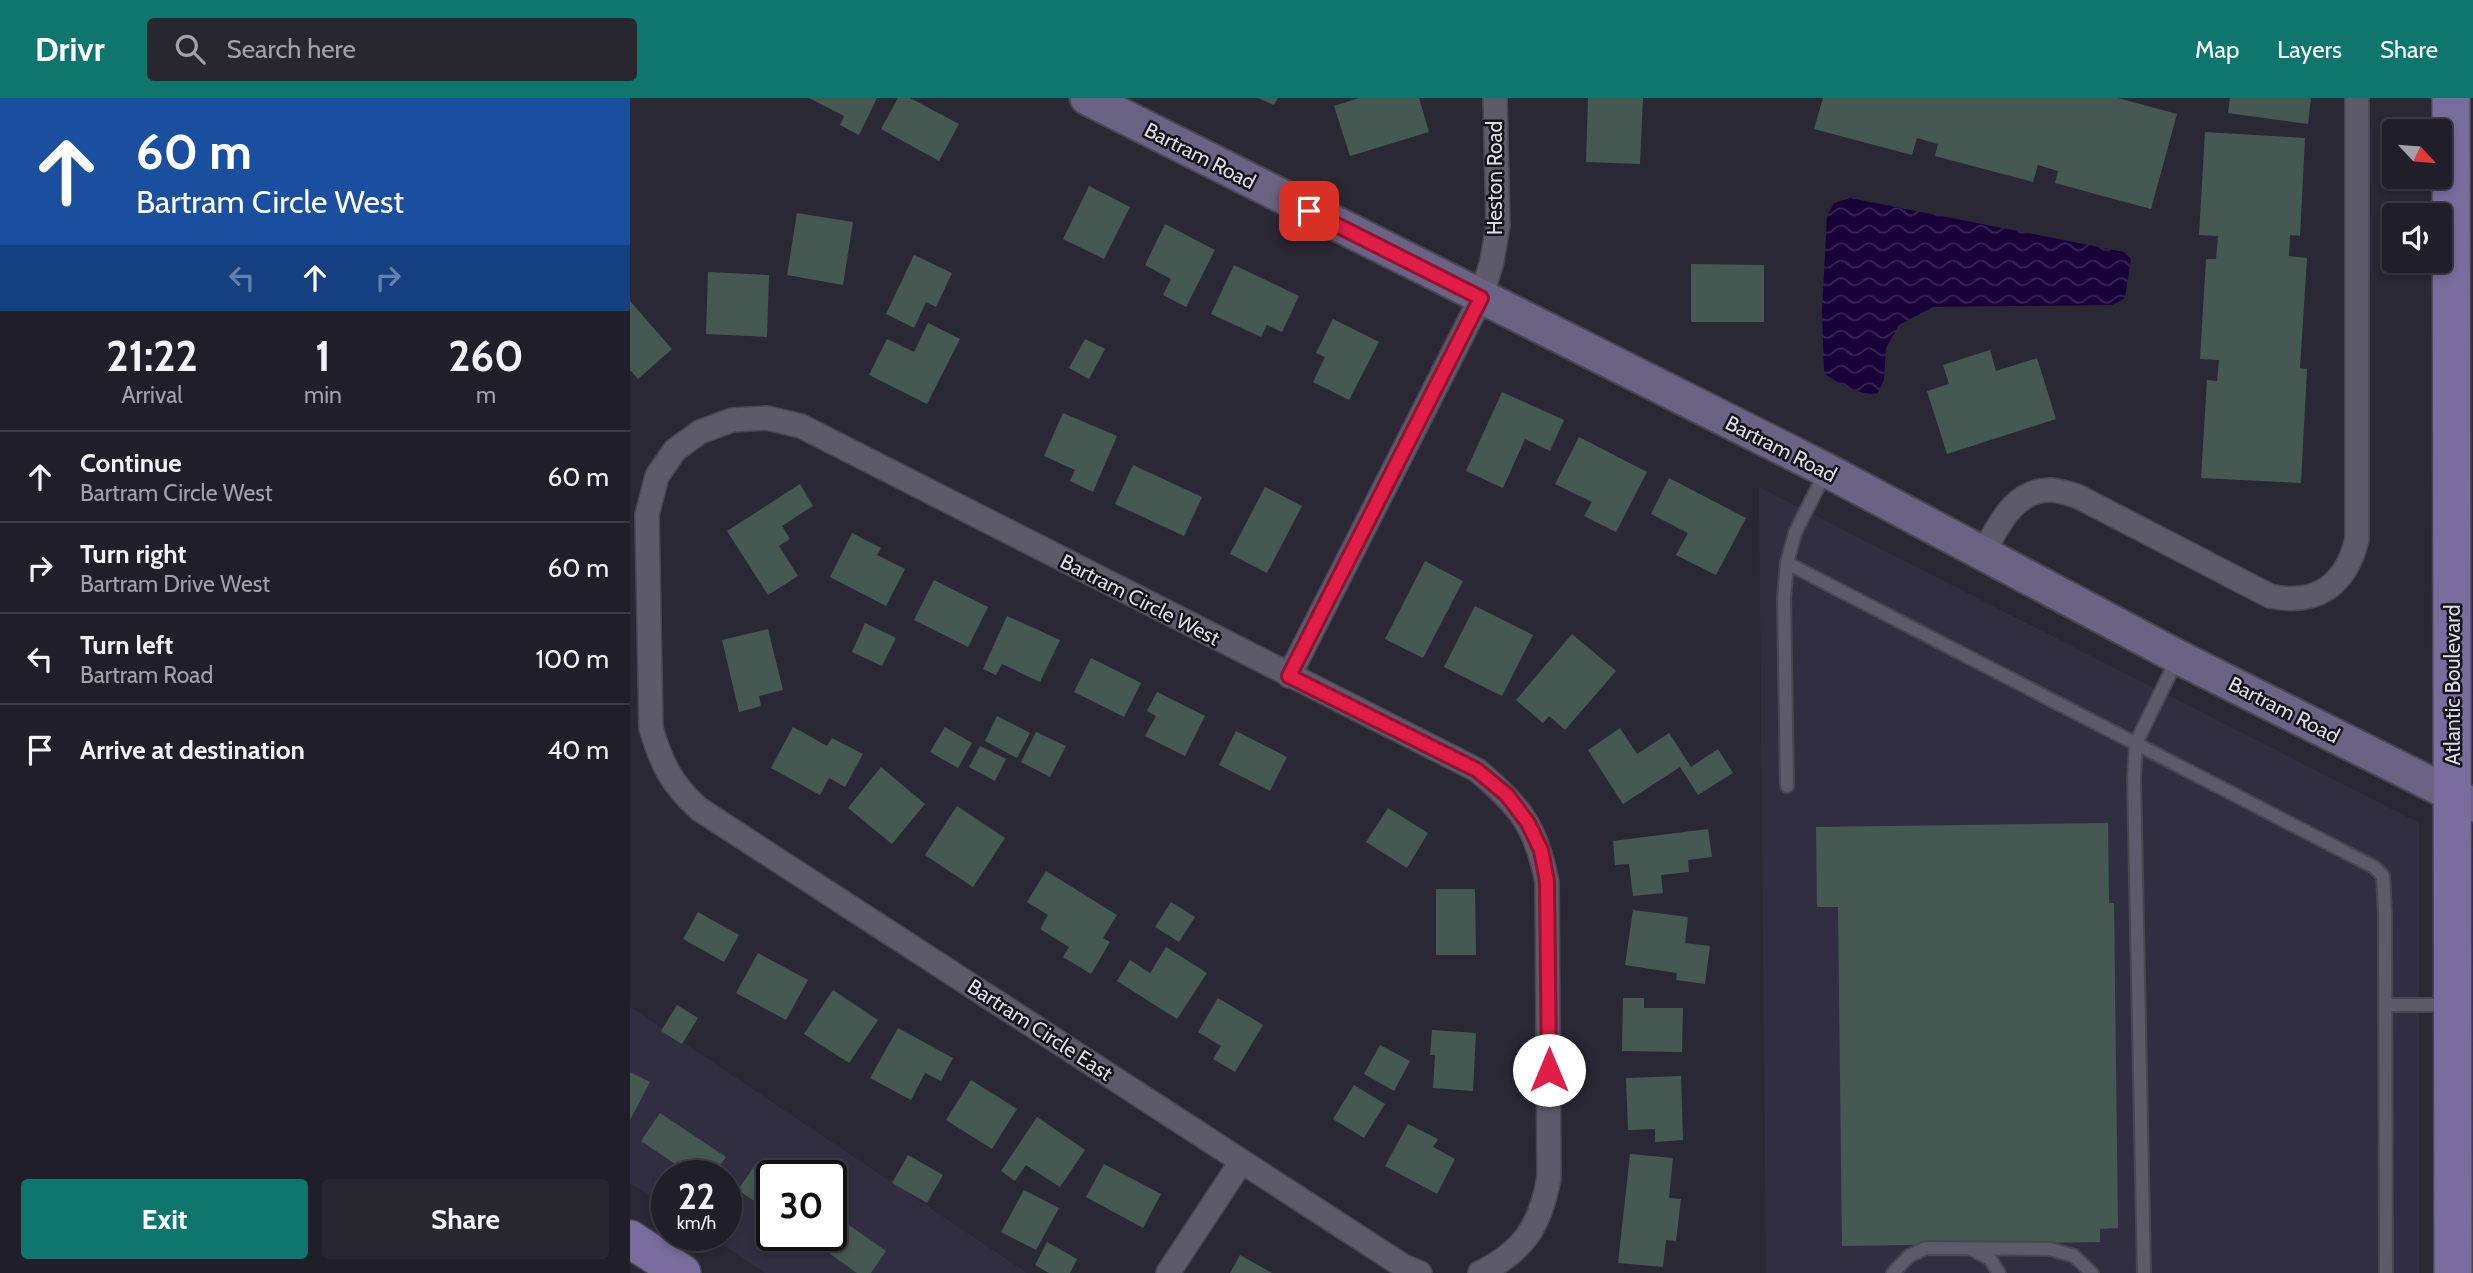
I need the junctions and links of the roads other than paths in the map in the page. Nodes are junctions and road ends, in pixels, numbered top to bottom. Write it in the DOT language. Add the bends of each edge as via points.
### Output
graph roads {
  1 [pos="1087,98"];
  2 [pos="1495,98"];
  3 [pos="2357,98"];
  4 [pos="2451,98"];
  5 [pos="1481,298"];
  6 [pos="732,419"];
  7 [pos="1826,470"];
  8 [pos="1982,555"];
  9 [pos="1787,563"];
  10 [pos="2178,657"];
  11 [pos="1289,676"];
  12 [pos="2136,743"];
  13 [pos="1787,786"];
  14 [pos="2463,800"];
  15 [pos="2386,1005"];
  16 [pos="2453,1005"];
  17 [pos="1241,1162"];
  18 [pos="630,1239"];
  19 [pos="1972,1248"];
  20 [pos="1488,1269"];
  21 [pos="682,1273"];
  22 [pos="1168,1273"];
  23 [pos="1420,1273"];
  24 [pos="1893,1273"];
  25 [pos="1999,1273"];
  26 [pos="2092,1273"];
  27 [pos="2144,1273"];
  28 [pos="2386,1273"];
  29 [pos="2453,1273"];
  1 -- 5 [label="street, Bartram Road"];
  2 -- 5 [label="street, Heston Road" via="1498,225"];
  3 -- 8 [label="street" via="2357,539 2352,560 2338,580 2319,594 2291,601 2270,596 2077,496 2050,490 2027,494 2008,510"];
  4 -- 14 [label="main road, Atlantic Boulevard"];
  5 -- 7 [label="street, Bartram Road"];
  5 -- 11 [label="street, Heston Road"];
  6 -- 11 [label="street, Bartram Circle West" via="767,418 801,426"];
  6 -- 17 [label="street, Bartram Circle East" via="700,432 675,450 657,477 647,515 651,728 659,756 680,792 699,809"];
  7 -- 8 [label="street, Bartram Road"];
  7 -- 9 [label="lane" via="1795,533"];
  8 -- 10 [label="street, Bartram Road"];
  9 -- 12 [label="lane"];
  9 -- 13 [label="lane"];
  10 -- 12 [label="lane"];
  10 -- 14 [label="street, Bartram Road"];
  11 -- 20 [label="street, Bartram Circle West" via="1477,770 1507,795 1541,850 1547,881 1549,1178 1543,1209 1529,1234"];
  12 -- 15 [label="lane" via="2374,867 2383,876"];
  12 -- 27 [label="lane" via="2133,778"];
  14 -- 16 [label="main road, Atlantic Boulevard"];
  15 -- 16 [label="lane"];
  15 -- 28 [label="lane"];
  16 -- 29 [label="main road, Atlantic Boulevard"];
  17 -- 22 [label="street"];
  17 -- 23 [label="street, Bartram Circle East"];
  18 -- 21 [label="main road"];
  19 -- 24 [label="lane" via="1926,1248 1909,1256"];
  19 -- 25 [label="lane" via="1990,1259"];
  19 -- 26 [label="lane" via="2050,1249 2074,1256"];
}
